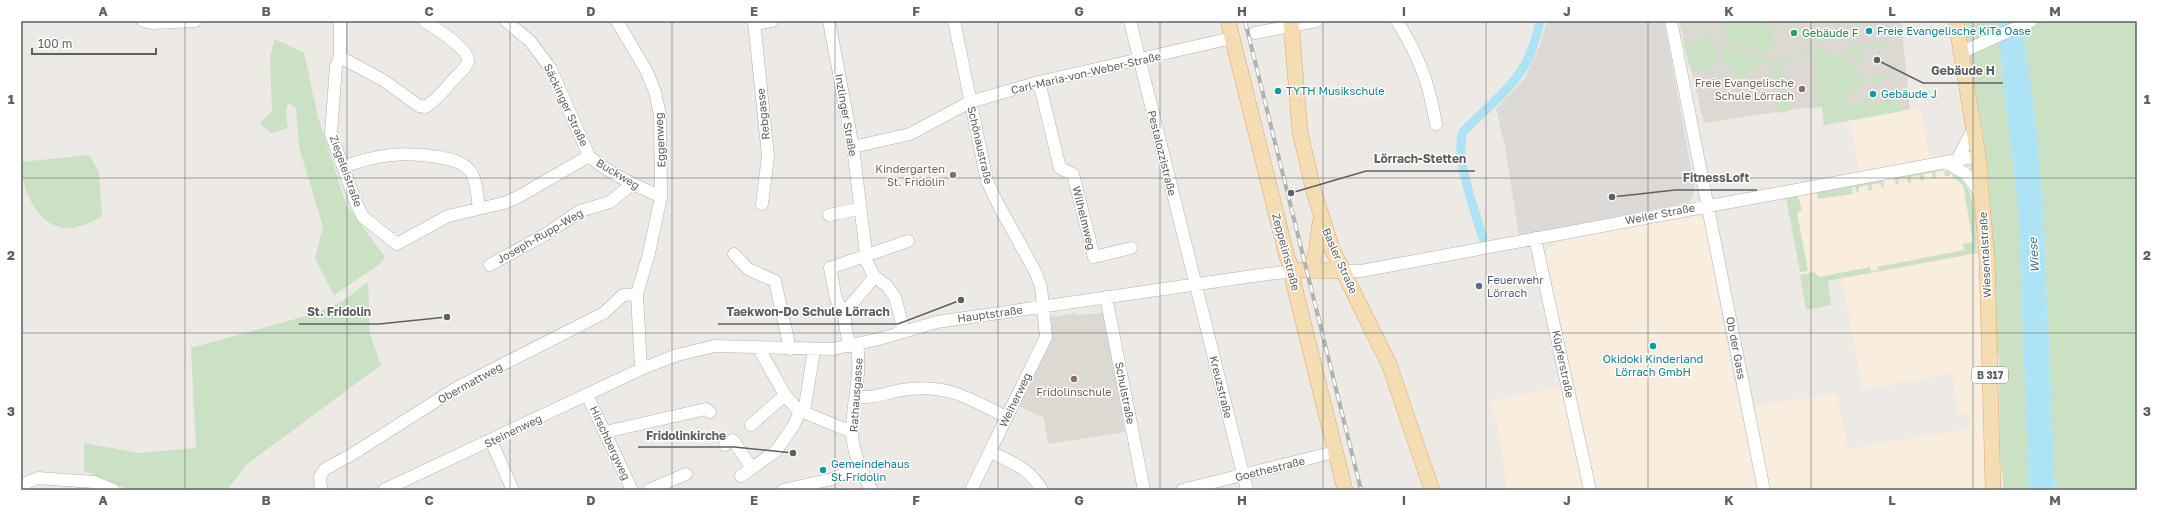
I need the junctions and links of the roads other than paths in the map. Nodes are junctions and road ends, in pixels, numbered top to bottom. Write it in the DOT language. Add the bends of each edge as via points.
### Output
graph roads {
  1 [pos="143,21"];
  2 [pos="195,21"];
  3 [pos="340,21"];
  4 [pos="424,21"];
  5 [pos="506,21"];
  6 [pos="617,21"];
  7 [pos="772,21"];
  8 [pos="829,21"];
  9 [pos="954,21"];
  10 [pos="1130,21"];
  11 [pos="1228,21"];
  12 [pos="1316,21"];
  13 [pos="1397,21"];
  14 [pos="1671,21"];
  15 [pos="1956,21"];
  16 [pos="2031,21"];
  17 [pos="754,22"];
  18 [pos="1291,23"];
  19 [pos="1255,33"];
  20 [pos="1232,38"];
  21 [pos="1960,53"];
  22 [pos="340,57"];
  23 [pos="1139,61"];
  24 [pos="1039,82"];
  25 [pos="970,102"];
  26 [pos="1436,124"];
  27 [pos="1974,127"];
  28 [pos="853,148"];
  29 [pos="589,156"];
  30 [pos="1978,156"];
  31 [pos="1952,161"];
  32 [pos="343,167"];
  33 [pos="632,184"];
  34 [pos="1982,195"];
  35 [pos="661,197"];
  36 [pos="762,204"];
  37 [pos="1707,205"];
  38 [pos="478,208"];
  39 [pos="859,209"];
  40 [pos="829,215"];
  41 [pos="1322,218"];
  42 [pos="1535,238"];
  43 [pos="908,241"];
  44 [pos="397,244"];
  45 [pos="1131,248"];
  46 [pos="734,254"];
  47 [pos="866,255"];
  48 [pos="490,266"];
  49 [pos="1311,268"];
  50 [pos="1342,271"];
  51 [pos="1294,274"];
  52 [pos="874,276"];
  53 [pos="1195,284"];
  54 [pos="637,294"];
  55 [pos="1106,297"];
  56 [pos="1044,306"];
  57 [pos="845,316"];
  58 [pos="904,332"];
  59 [pos="854,345"];
  60 [pos="759,349"];
  61 [pos="790,349"];
  62 [pos="814,350"];
  63 [pos="641,369"];
  64 [pos="588,396"];
  65 [pos="785,396"];
  66 [pos="857,396"];
  67 [pos="710,412"];
  68 [pos="802,412"];
  69 [pos="1006,417"];
  70 [pos="751,425"];
  71 [pos="605,432"];
  72 [pos="852,432"];
  73 [pos="490,441"];
  74 [pos="725,445"];
  75 [pos="991,452"];
  76 [pos="1335,452"];
  77 [pos="751,467"];
  78 [pos="860,468"];
  79 [pos="686,474"];
  80 [pos="741,476"];
  81 [pos="1244,476"];
  82 [pos="21,485"];
  83 [pos="114,490"];
  84 [pos="321,490"];
  85 [pos="386,490"];
  86 [pos="513,490"];
  87 [pos="632,490"];
  88 [pos="649,490"];
  89 [pos="782,490"];
  90 [pos="872,490"];
  91 [pos="972,490"];
  92 [pos="1042,490"];
  93 [pos="1144,490"];
  94 [pos="1182,490"];
  95 [pos="1247,490"];
  96 [pos="1345,490"];
  97 [pos="1432,490"];
  98 [pos="1590,490"];
  99 [pos="1764,490"];
  100 [pos="1993,490"];
  1 -- 2 [label="street"];
  3 -- 22 [label="street, Ziegeleistraße"];
  4 -- 22 [label="street" via="454,42 467,53 468,58 468,62 459,73 426,107 419,106 383,80"];
  5 -- 29 [label="street, Säckinger Straße" via="530,41 551,69"];
  6 -- 35 [label="street, Eggenweg" via="647,72 655,92 660,115"];
  7 -- 17 [label="street, Rebgasse"];
  8 -- 28 [label="street, Inzlinger Straße"];
  9 -- 25 [label="street, Schönaustraße"];
  10 -- 23 [label="street, Pestalozzistraße"];
  11 -- 20 [label="main road, Zeppelinstraße"];
  12 -- 18 [label="street"];
  13 -- 26 [label="street" via="1414,48 1424,71"];
  14 -- 37 [label="street, Ob der Gass"];
  15 -- 21 [label="main road, Wiesentalstraße / B 317"];
  16 -- 21 [label="street"];
  17 -- 36 [label="street, Rebgasse" via="768,156"];
  18 -- 19 [label="street"];
  18 -- 41 [label="main road, Basler Straße" via="1300,132"];
  20 -- 23 [label="street, Carl-Maria-von-Weber-Straße"];
  20 -- 51 [label="main road, Zeppelinstraße" via="1287,258"];
  21 -- 27 [label="main road, Wiesentalstraße / B 317"];
  22 -- 32 [label="street, Ziegeleistraße" via="336,66 331,134"];
  23 -- 24 [label="street, Carl-Maria-von-Weber-Straße"];
  23 -- 53 [label="street, Pestalozzistraße"];
  24 -- 25 [label="street, Carl-Maria-von-Weber-Straße"];
  24 -- 45 [label="street, Wilhelmweg" via="1060,168 1073,174 1094,257"];
  25 -- 28 [label="street, Carl-Maria-von-Weber-Straße" via="910,134"];
  25 -- 56 [label="street, Schönaustraße" via="987,181 1035,271"];
  27 -- 30 [label="main road, Wiesentalstraße / B 317"];
  27 -- 31 [label="street"];
  28 -- 39 [label="street, Inzlinger Straße"];
  29 -- 33 [label="street, Buckweg"];
  29 -- 38 [label="street, Buckweg" via="518,197 504,203"];
  30 -- 31 [label="street, Weiler Straße"];
  30 -- 34 [label="main road, Wiesentalstraße / B 317"];
  31 -- 34 [label="street"];
  31 -- 37 [label="street, Weiler Straße"];
  32 -- 38 [label="street" via="371,157 401,153 455,161 469,170"];
  32 -- 44 [label="street, Ziegeleistraße" via="363,217"];
  33 -- 35 [label="street, Buckweg"];
  33 -- 48 [label="street, Joseph-Rupp-Weg" via="610,202 580,211"];
  34 -- 100 [label="main road, Wiesentalstraße / B 317" via="1987,259"];
  35 -- 54 [label="street"];
  37 -- 42 [label="street, Weiler Straße"];
  37 -- 99 [label="street, Ob der Gass"];
  38 -- 44 [label="street, Buckweg" via="448,216"];
  39 -- 40 [label="street"];
  39 -- 47 [label="street, Inzlinger Straße"];
  41 -- 49 [label="main road" via="1317,236 1316,258"];
  41 -- 50 [label="main road, Basler Straße"];
  42 -- 50 [label="street, Weiler Straße" via="1360,271"];
  42 -- 98 [label="street, Küpferstraße"];
  43 -- 47 [label="street"];
  46 -- 61 [label="street" via="748,269 775,281"];
  47 -- 52 [label="street, Inzlinger Straße"];
  47 -- 57 [label="street" via="830,268 836,299"];
  49 -- 50 [label="main road, Hauptstraße"];
  49 -- 51 [label="main road, Hauptstraße"];
  50 -- 97 [label="main road, Basler Straße" via="1389,364"];
  51 -- 53 [label="street, Hauptstraße" via="1285,272"];
  51 -- 76 [label="main road, Zeppelinstraße" via="1293,281"];
  52 -- 57 [label="street" via="870,285 848,309"];
  52 -- 58 [label="street, Inzlinger Straße" via="887,286 895,297"];
  53 -- 55 [label="street, Hauptstraße"];
  53 -- 81 [label="street, Kreuzstraße"];
  54 -- 63 [label="street"];
  54 -- 84 [label="street, Obermattweg" via="622,296 604,313 458,387 352,455 325,469 320,477"];
  55 -- 56 [label="street, Hauptstraße"];
  55 -- 93 [label="street, Schulstraße"];
  56 -- 58 [label="street, Hauptstraße" via="936,322"];
  56 -- 69 [label="street, Weiherweg" via="1046,337"];
  57 -- 59 [label="street"];
  58 -- 59 [label="street, Hauptstraße"];
  59 -- 62 [label="street, Hauptstraße"];
  59 -- 66 [label="street, Rathausgasse"];
  60 -- 61 [label="street, Hauptstraße"];
  60 -- 63 [label="street, Hauptstraße" via="715,346 697,349"];
  60 -- 65 [label="street"];
  61 -- 62 [label="street, Hauptstraße"];
  62 -- 68 [label="street"];
  63 -- 64 [label="street, Steinenweg"];
  64 -- 71 [label="street, Hirschbergweg"];
  64 -- 73 [label="street, Steinenweg"];
  65 -- 68 [label="street"];
  65 -- 70 [label="street"];
  66 -- 69 [label="street" via="866,398 899,390 935,388 954,392"];
  66 -- 72 [label="street, Rathausgasse"];
  67 -- 71 [label="street" via="706,409"];
  68 -- 72 [label="street"];
  68 -- 77 [label="street" via="776,451"];
  69 -- 75 [label="street, Weiherweg"];
  71 -- 87 [label="street, Hirschbergweg"];
  72 -- 78 [label="street, Rathausgasse"];
  73 -- 85 [label="street, Steinenweg"];
  73 -- 86 [label="street"];
  74 -- 77 [label="street" via="733,440"];
  75 -- 91 [label="street, Weiherweg"];
  75 -- 92 [label="street" via="1025,469 1035,478"];
  76 -- 81 [label="street, Goethestraße"];
  76 -- 96 [label="main road, Zeppelinstraße"];
  77 -- 80 [label="street"];
  78 -- 89 [label="street" via="832,479"];
  78 -- 90 [label="street, Rathausgasse"];
  79 -- 88 [label="street"];
  81 -- 94 [label="street, Goethestraße"];
  81 -- 95 [label="street, Kreuzstraße"];
  82 -- 83 [label="street" via="38,478 94,482"];
}
